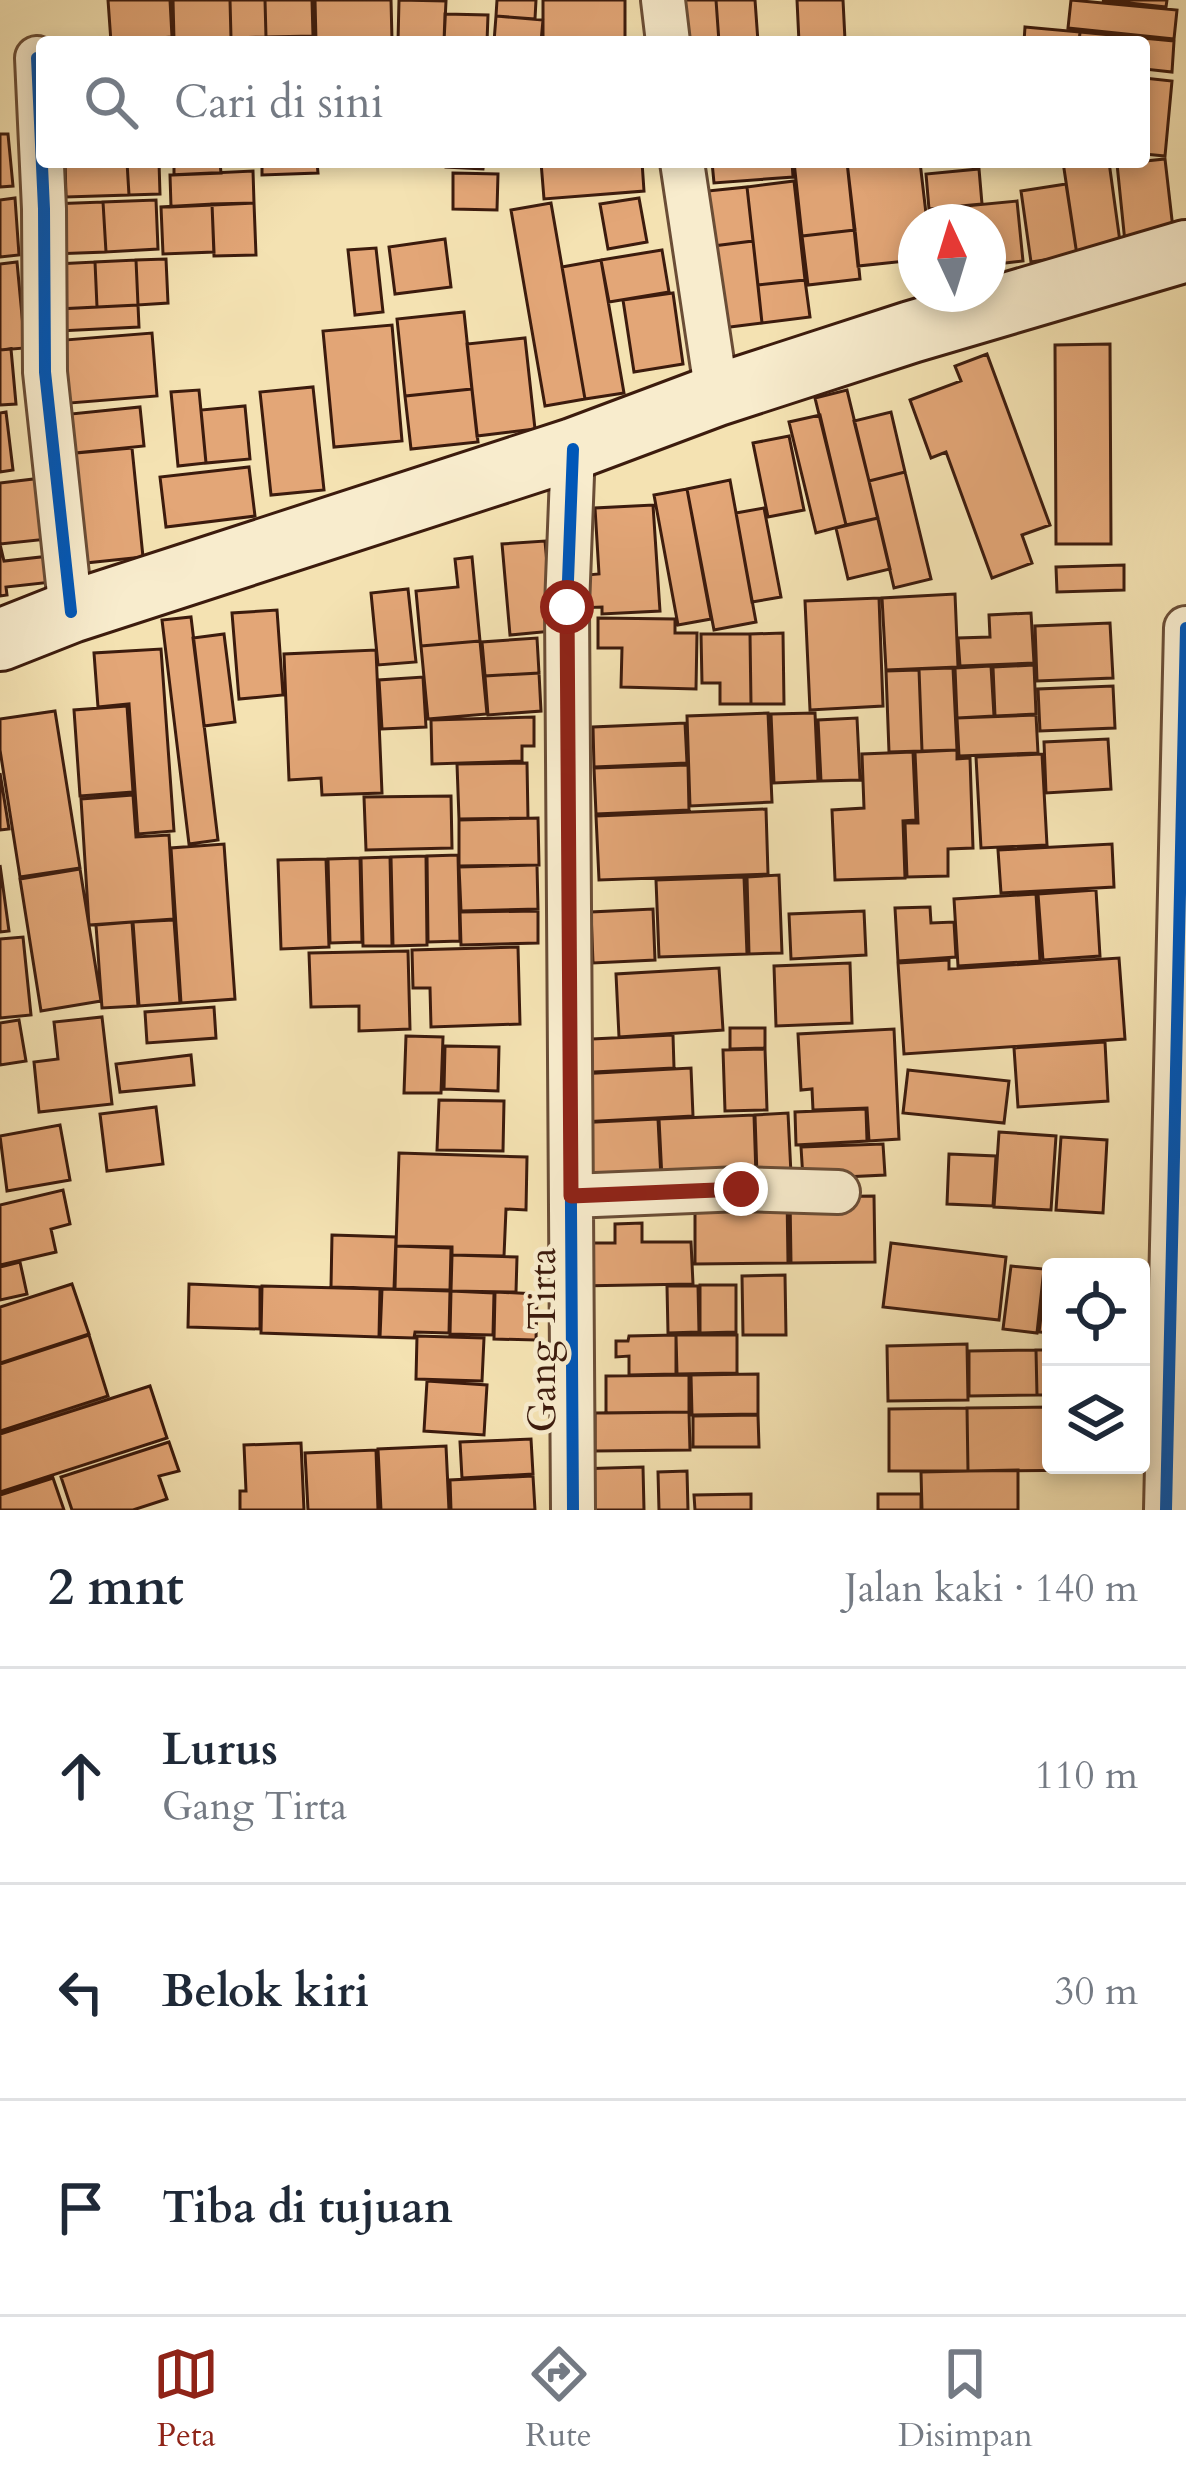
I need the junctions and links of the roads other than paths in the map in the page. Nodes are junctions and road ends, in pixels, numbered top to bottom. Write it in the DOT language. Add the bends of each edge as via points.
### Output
graph roads {
  1 [pos="663,0"];
  2 [pos="667,36"];
  3 [pos="42,168"];
  4 [pos="683,168"];
  5 [pos="1186,251"];
  6 [pos="717,395"];
  7 [pos="573,449"];
  8 [pos="71,612"];
  9 [pos="1186,628"];
  10 [pos="0,640"];
  11 [pos="838,1192"];
  12 [pos="571,1196"];
  13 [pos="573,1510"];
  14 [pos="1166,1510"];
  1 -- 2 [label="street"];
  3 -- 8 [label="street" via="45,372"];
  4 -- 6 [label="street"];
  5 -- 6 [label="main road"];
  6 -- 7 [label="main road"];
  7 -- 8 [label="main road"];
  7 -- 12 [label="street, Gang Tirta"];
  8 -- 10 [label="main road"];
  9 -- 14 [label="street"];
  11 -- 12 [label="street"];
  12 -- 13 [label="street, Gang Tirta"];
}
